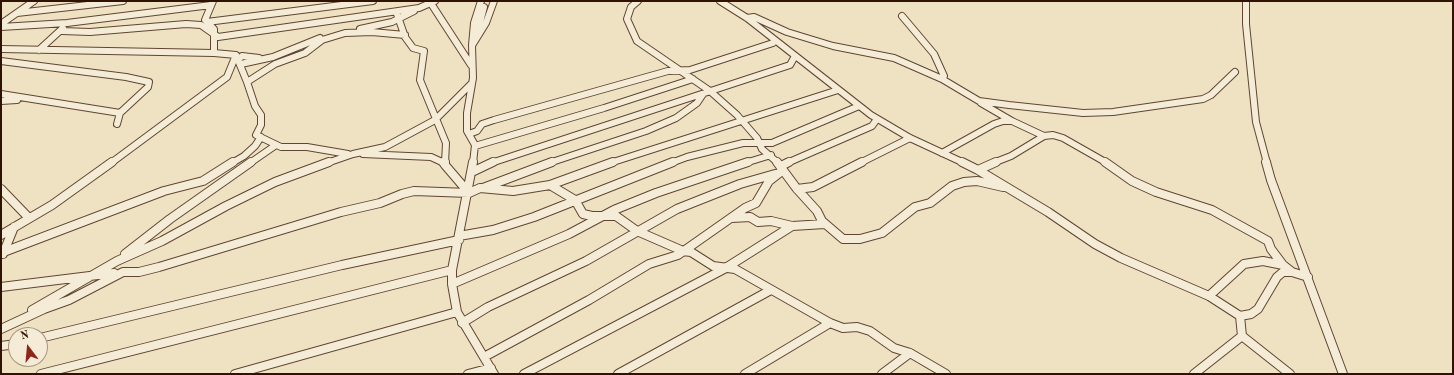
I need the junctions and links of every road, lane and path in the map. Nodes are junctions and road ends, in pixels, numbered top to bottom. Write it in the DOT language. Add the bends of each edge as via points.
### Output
graph roads {
  1 [pos="34,1"];
  2 [pos="123,1"];
  3 [pos="373,1"];
  4 [pos="442,1"];
  5 [pos="482,1"];
  6 [pos="485,1"];
  7 [pos="494,1"];
  8 [pos="638,1"];
  9 [pos="720,1"];
  10 [pos="1246,1"];
  11 [pos="212,3"];
  12 [pos="434,3"];
  13 [pos="419,8"];
  14 [pos="396,11"];
  15 [pos="17,13"];
  16 [pos="902,16"];
  17 [pos="399,18"];
  18 [pos="747,18"];
  19 [pos="207,22"];
  20 [pos="67,23"];
  21 [pos="1,25"];
  22 [pos="381,25"];
  23 [pos="62,31"];
  24 [pos="214,33"];
  25 [pos="405,36"];
  26 [pos="774,40"];
  27 [pos="474,42"];
  28 [pos="1,49"];
  29 [pos="38,50"];
  30 [pos="214,53"];
  31 [pos="796,56"];
  32 [pos="1,61"];
  33 [pos="472,66"];
  34 [pos="681,71"];
  35 [pos="1235,72"];
  36 [pos="693,79"];
  37 [pos="942,79"];
  38 [pos="247,82"];
  39 [pos="472,83"];
  40 [pos="838,90"];
  41 [pos="706,93"];
  42 [pos="1,94"];
  43 [pos="33,100"];
  44 [pos="1,101"];
  45 [pos="979,101"];
  46 [pos="859,106"];
  47 [pos="120,113"];
  48 [pos="877,118"];
  49 [pos="435,120"];
  50 [pos="1012,121"];
  51 [pos="743,122"];
  52 [pos="117,124"];
  53 [pos="469,134"];
  54 [pos="1044,136"];
  55 [pos="260,137"];
  56 [pos="910,138"];
  57 [pos="760,143"];
  58 [pos="276,145"];
  59 [pos="474,146"];
  60 [pos="942,153"];
  61 [pos="353,154"];
  62 [pos="771,155"];
  63 [pos="445,165"];
  64 [pos="781,170"];
  65 [pos="978,170"];
  66 [pos="472,172"];
  67 [pos="550,185"];
  68 [pos="480,188"];
  69 [pos="1009,188"];
  70 [pos="1,189"];
  71 [pos="797,189"];
  72 [pos="469,193"];
  73 [pos="575,200"];
  74 [pos="606,215"];
  75 [pos="29,218"];
  76 [pos="732,218"];
  77 [pos="825,224"];
  78 [pos="792,226"];
  79 [pos="14,227"];
  80 [pos="637,231"];
  81 [pos="1,235"];
  82 [pos="459,238"];
  83 [pos="682,251"];
  84 [pos="2,254"];
  85 [pos="117,261"];
  86 [pos="1283,265"];
  87 [pos="724,269"];
  88 [pos="452,270"];
  89 [pos="123,272"];
  90 [pos="1292,272"];
  91 [pos="88,277"];
  92 [pos="1308,277"];
  93 [pos="452,284"];
  94 [pos="1,287"];
  95 [pos="769,290"];
  96 [pos="1209,296"];
  97 [pos="457,312"];
  98 [pos="1240,316"];
  99 [pos="462,323"];
  100 [pos="830,323"];
  101 [pos="2,328"];
  102 [pos="48,336"];
  103 [pos="1242,336"];
  104 [pos="910,353"];
  105 [pos="484,357"];
  106 [pos="492,371"];
  107 [pos="41,374"];
  108 [pos="235,374"];
  109 [pos="468,374"];
  110 [pos="524,374"];
  111 [pos="618,374"];
  112 [pos="745,374"];
  113 [pos="882,374"];
  114 [pos="946,374"];
  115 [pos="1194,374"];
  116 [pos="1290,374"];
  117 [pos="1343,374"];
  1 -- 15 [label="street"];
  2 -- 15 [label="street"];
  3 -- 19 [label="street"];
  4 -- 12 [label="street"];
  5 -- 27 [label="street" via="474,19"];
  6 -- 27 [label="street"];
  7 -- 27 [label="street" via="486,23"];
  8 -- 34 [label="street" via="631,7 627,19 637,41"];
  9 -- 18 [label="street"];
  10 -- 92 [label="street" via="1256,122 1271,180"];
  11 -- 19 [label="street" via="205,20"];
  11 -- 20 [label="street"];
  12 -- 13 [label="street"];
  12 -- 33 [label="street"];
  13 -- 14 [label="street"];
  13 -- 17 [label="street"];
  14 -- 17 [label="street"];
  14 -- 24 [label="street" via="218,37"];
  15 -- 21 [label="street"];
  16 -- 37 [label="street" via="934,54 944,76"];
  17 -- 22 [label="street"];
  17 -- 25 [label="street"];
  18 -- 26 [label="street"];
  18 -- 37 [label="street" via="754,17 787,32 833,46 894,58"];
  19 -- 24 [label="street" via="214,29"];
  20 -- 21 [label="street"];
  20 -- 23 [label="street"];
  22 -- 25 [label="street"];
  22 -- 38 [label="street" via="332,34 273,57 242,56 238,60"];
  23 -- 24 [label="street" via="90,32 186,24 201,25"];
  23 -- 29 [label="street"];
  24 -- 30 [label="street"];
  25 -- 38 [label="street" via="372,32 345,33 322,40 305,52 275,64"];
  25 -- 49 [label="street" via="413,48 424,51 420,80"];
  26 -- 31 [label="street"];
  26 -- 34 [label="street" via="773,43 764,46"];
  27 -- 33 [label="street"];
  28 -- 29 [label="street"];
  29 -- 30 [label="street"];
  30 -- 75 [label="street" via="236,55 227,77 119,159"];
  31 -- 40 [label="street"];
  31 -- 41 [label="street" via="790,65"];
  32 -- 47 [label="street" via="149,82 148,87"];
  33 -- 39 [label="street"];
  34 -- 36 [label="street"];
  34 -- 53 [label="street" via="668,71 494,120 482,124"];
  35 -- 45 [label="street" via="1211,95 1203,99 1113,112 1083,113"];
  36 -- 41 [label="street"];
  36 -- 59 [label="street"];
  37 -- 45 [label="street"];
  38 -- 55 [label="street" via="255,106 261,115 261,125 256,135"];
  39 -- 49 [label="street"];
  39 -- 53 [label="street" via="467,113"];
  40 -- 46 [label="street"];
  40 -- 51 [label="street"];
  41 -- 51 [label="street"];
  41 -- 66 [label="street" via="508,156"];
  41 -- 68 [label="street" via="676,118 646,131"];
  42 -- 43 [label="street"];
  43 -- 44 [label="street"];
  43 -- 47 [label="street"];
  45 -- 50 [label="street"];
  46 -- 48 [label="street"];
  46 -- 57 [label="street" via="772,143"];
  47 -- 52 [label="street"];
  48 -- 56 [label="street"];
  48 -- 64 [label="street" via="872,126"];
  49 -- 61 [label="street" via="385,146"];
  49 -- 63 [label="street" via="446,143"];
  50 -- 54 [label="street"];
  50 -- 60 [label="street" via="994,124"];
  51 -- 57 [label="street"];
  51 -- 67 [label="street"];
  53 -- 59 [label="street"];
  54 -- 65 [label="street" via="1010,156"];
  54 -- 86 [label="street" via="1063,138 1132,181 1156,192 1212,210 1268,241 1271,250"];
  55 -- 58 [label="street"];
  55 -- 84 [label="street" via="256,146 244,156 203,181 164,190"];
  56 -- 60 [label="street"];
  56 -- 71 [label="street" via="813,187"];
  57 -- 62 [label="street" via="762,149"];
  57 -- 73 [label="street" via="722,147 687,157"];
  58 -- 61 [label="street"];
  58 -- 85 [label="street" via="170,219"];
  59 -- 66 [label="street"];
  60 -- 65 [label="street"];
  61 -- 63 [label="street" via="431,157"];
  61 -- 85 [label="street" via="275,182 162,241"];
  62 -- 64 [label="street"];
  62 -- 74 [label="street" via="656,193"];
  63 -- 72 [label="street"];
  64 -- 71 [label="street"];
  64 -- 76 [label="street" via="769,181 756,203"];
  64 -- 80 [label="street" via="678,208"];
  65 -- 69 [label="street"];
  66 -- 72 [label="street"];
  67 -- 68 [label="street" via="513,191"];
  67 -- 73 [label="street"];
  68 -- 72 [label="street"];
  69 -- 77 [label="street" via="977,181 952,186 930,203 916,207 882,232 860,240 843,239"];
  69 -- 96 [label="street" via="1095,244"];
  70 -- 75 [label="street"];
  71 -- 77 [label="street"];
  72 -- 82 [label="street"];
  72 -- 89 [label="street" via="414,191 159,267 139,272"];
  73 -- 74 [label="street" via="583,214"];
  73 -- 82 [label="street" via="494,230"];
  74 -- 80 [label="street" via="616,216"];
  74 -- 93 [label="street" via="569,234"];
  75 -- 79 [label="street"];
  76 -- 78 [label="street" via="750,217 758,222 771,221"];
  76 -- 83 [label="street"];
  77 -- 78 [label="street"];
  78 -- 87 [label="street"];
  79 -- 81 [label="street"];
  79 -- 84 [label="street"];
  80 -- 83 [label="street"];
  80 -- 99 [label="street" via="586,261 488,307"];
  82 -- 88 [label="street"];
  82 -- 102 [label="street"];
  83 -- 87 [label="street" via="690,252 713,266"];
  83 -- 105 [label="street" via="672,258 649,264"];
  85 -- 91 [label="street"];
  86 -- 90 [label="street"];
  86 -- 96 [label="street" via="1263,261 1244,264"];
  87 -- 95 [label="street" via="735,269"];
  87 -- 110 [label="street"];
  88 -- 93 [label="street"];
  88 -- 107 [label="street"];
  89 -- 91 [label="street"];
  89 -- 101 [label="street" via="69,300"];
  90 -- 92 [label="street"];
  90 -- 98 [label="street" via="1282,272 1258,309 1251,314"];
  91 -- 94 [label="street"];
  91 -- 101 [label="street"];
  92 -- 117 [label="street"];
  93 -- 97 [label="street"];
  95 -- 100 [label="street"];
  95 -- 111 [label="street"];
  96 -- 98 [label="street"];
  97 -- 99 [label="street"];
  97 -- 108 [label="street"];
  98 -- 103 [label="street"];
  99 -- 105 [label="street"];
  100 -- 104 [label="street" via="843,328 857,326 870,331 894,348"];
  100 -- 112 [label="street"];
  103 -- 115 [label="street"];
  103 -- 116 [label="street"];
  104 -- 113 [label="street"];
  104 -- 114 [label="street"];
  105 -- 106 [label="street"];
  106 -- 109 [label="street"];
}
